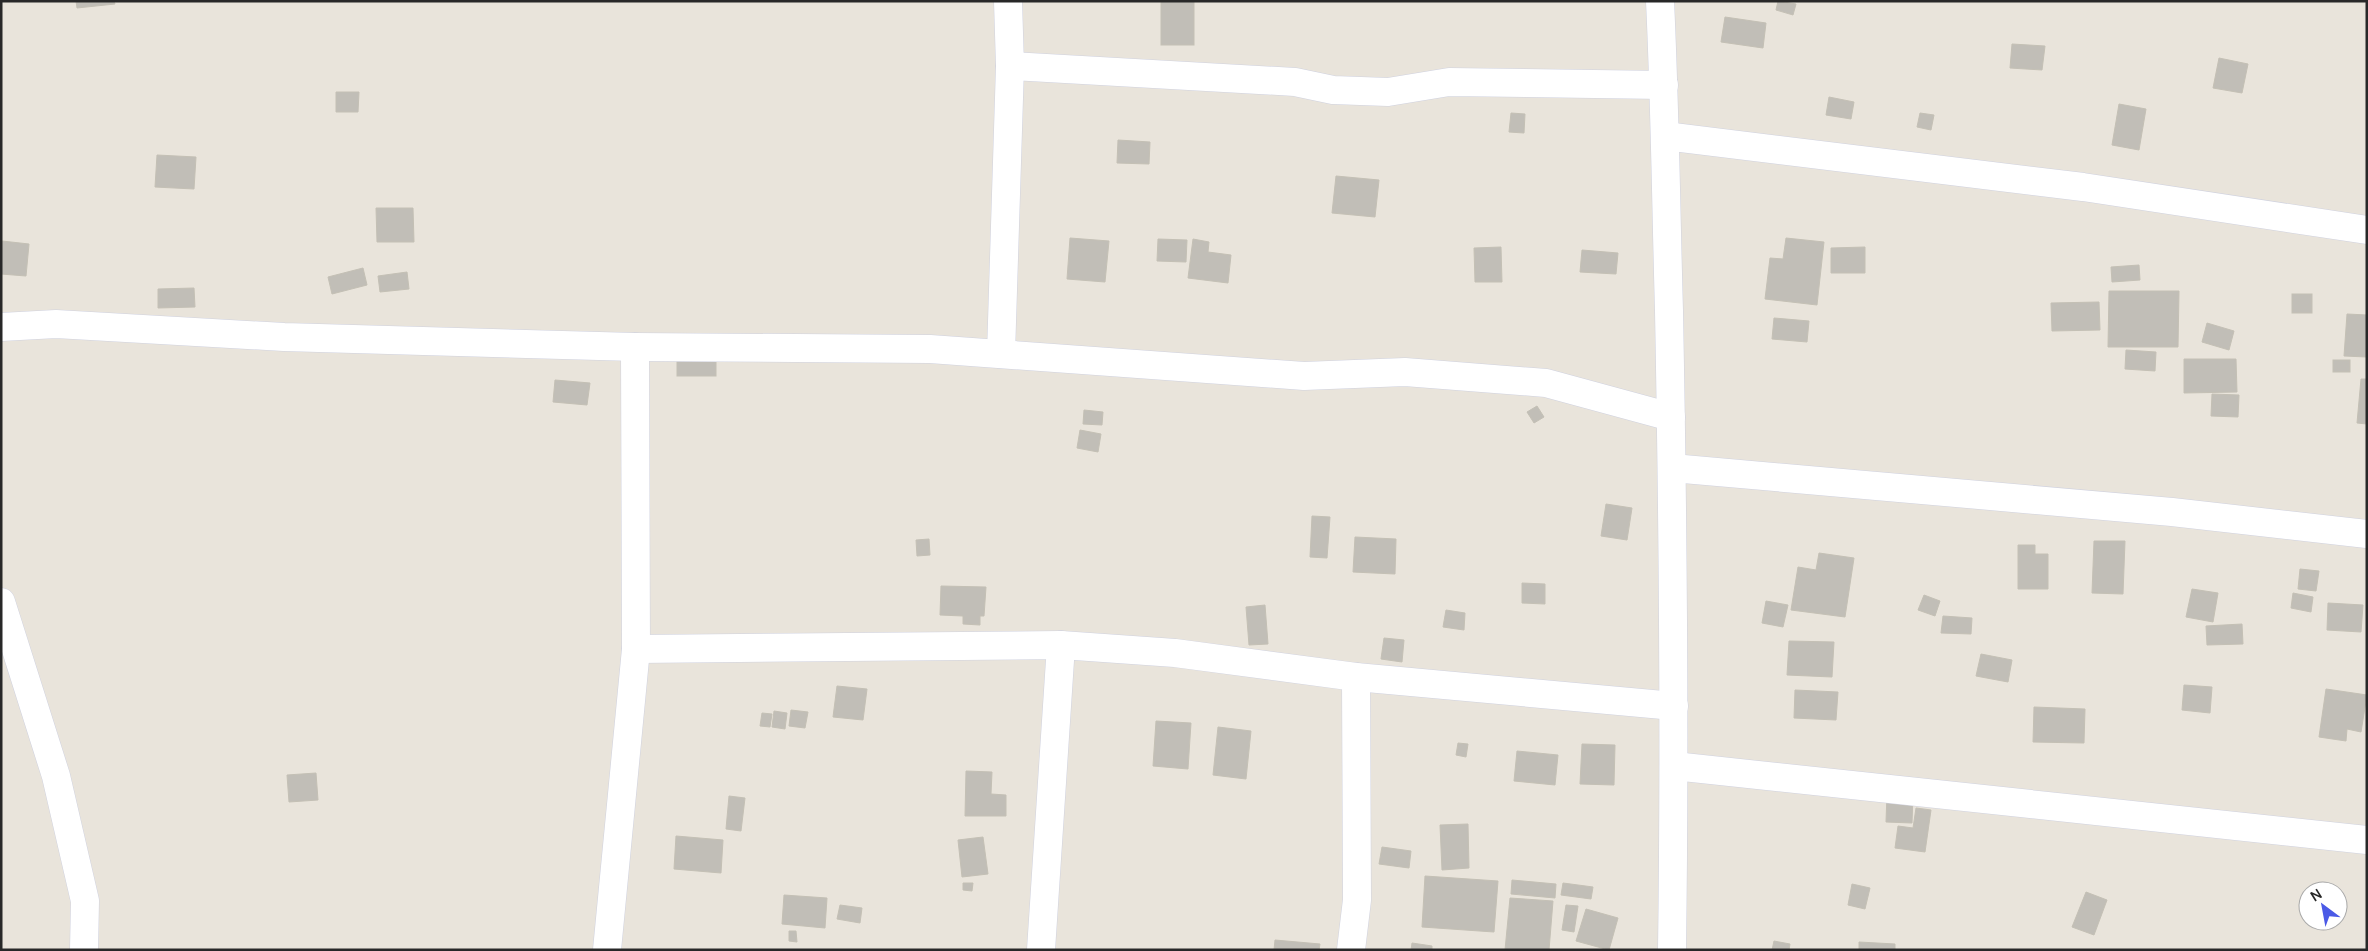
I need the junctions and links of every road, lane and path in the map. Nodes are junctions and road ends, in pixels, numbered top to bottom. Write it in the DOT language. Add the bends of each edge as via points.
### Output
graph roads {
  1 [pos="1008,1"];
  2 [pos="1660,1"];
  3 [pos="1010,66"];
  4 [pos="1664,85"];
  5 [pos="1665,136"];
  6 [pos="2367,230"];
  7 [pos="1,327"];
  8 [pos="635,347"];
  9 [pos="1001,354"];
  10 [pos="1671,417"];
  11 [pos="1672,468"];
  12 [pos="2367,534"];
  13 [pos="1,602"];
  14 [pos="1061,645"];
  15 [pos="636,649"];
  16 [pos="1356,678"];
  17 [pos="1674,706"];
  18 [pos="1674,766"];
  19 [pos="2367,840"];
  20 [pos="84,950"];
  21 [pos="607,950"];
  22 [pos="1041,950"];
  23 [pos="1351,950"];
  24 [pos="1672,950"];
  1 -- 3 [label="street"];
  2 -- 4 [label="street"];
  3 -- 4 [label="street" via="1295,82 1333,90 1388,92 1449,82"];
  3 -- 9 [label="street"];
  4 -- 5 [label="street"];
  5 -- 6 [label="street" via="2083,188"];
  5 -- 10 [label="street"];
  7 -- 8 [label="street" via="56,324 284,336"];
  8 -- 9 [label="street" via="930,349"];
  8 -- 15 [label="street"];
  9 -- 10 [label="street" via="1304,376 1405,372 1546,383"];
  10 -- 11 [label="street"];
  11 -- 12 [label="street" via="2172,512"];
  11 -- 17 [label="street"];
  13 -- 20 [label="street" via="56,776 84,901"];
  14 -- 15 [label="street"];
  14 -- 16 [label="street" via="1175,653"];
  14 -- 22 [label="street"];
  15 -- 21 [label="street"];
  16 -- 17 [label="street"];
  16 -- 23 [label="street" via="1357,900"];
  17 -- 18 [label="street"];
  18 -- 19 [label="street"];
  18 -- 24 [label="street"];
}
